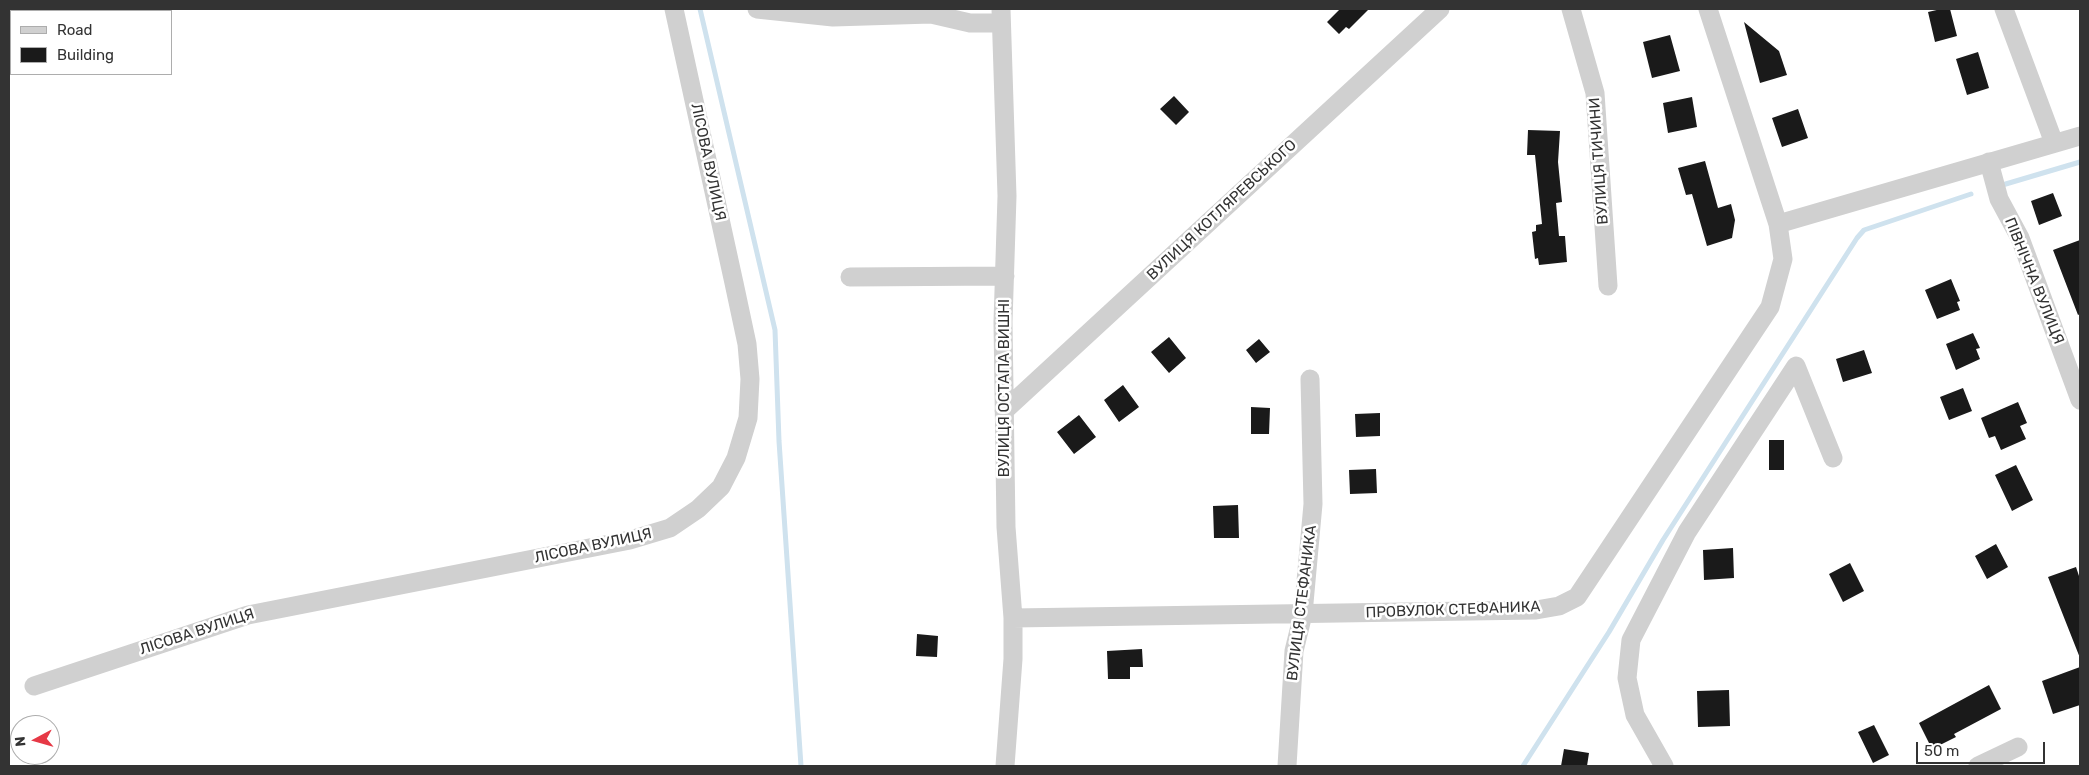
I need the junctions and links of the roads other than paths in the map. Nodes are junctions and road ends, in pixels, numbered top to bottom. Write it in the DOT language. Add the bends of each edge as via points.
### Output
graph roads {
  1 [pos="674,9"];
  2 [pos="757,9"];
  3 [pos="1440,9"];
  4 [pos="1571,9"];
  5 [pos="1708,9"];
  6 [pos="2004,9"];
  7 [pos="1001,16"];
  8 [pos="2080,136"];
  9 [pos="2054,143"];
  10 [pos="1989,162"];
  11 [pos="1778,224"];
  12 [pos="1005,276"];
  13 [pos="850,277"];
  14 [pos="1608,286"];
  15 [pos="2073,357"];
  16 [pos="1310,379"];
  17 [pos="2080,400"];
  18 [pos="1004,411"];
  19 [pos="1833,458"];
  20 [pos="1304,614"];
  21 [pos="1013,618"];
  22 [pos="34,686"];
  23 [pos="2018,747"];
  24 [pos="1005,766"];
  25 [pos="1286,766"];
  26 [pos="1664,766"];
  27 [pos="1978,766"];
  1 -- 22 [label="street, ЛІСОВА ВУЛИЦЯ" via="734,283 750,379 748,418 736,458 722,487 670,528 630,540 248,615"];
  2 -- 7 [label="street" via="833,17 931,14 970,23"];
  3 -- 18 [label="street, ВУЛИЦЯ КОТЛЯРЕВСЬКОГО"];
  4 -- 14 [label="street, ВУЛИЦЯ ТИЧИНИ" via="1595,93"];
  5 -- 11 [label="street, ПРОВУЛОК СТЕФАНИКА"];
  6 -- 9 [label="street"];
  7 -- 12 [label="street, ВУЛИЦЯ ОСТАПА ВИШНІ" via="1007,196"];
  8 -- 9 [label="street"];
  9 -- 10 [label="street"];
  10 -- 11 [label="street"];
  10 -- 15 [label="street, ПІВНІЧНА ВУЛИЦЯ" via="1999,199"];
  11 -- 20 [label="street, ПРОВУЛОК СТЕФАНИКА" via="1783,259 1770,307 1577,597 1559,606 1536,610"];
  12 -- 13 [label="street"];
  12 -- 18 [label="street, ВУЛИЦЯ ОСТАПА ВИШНІ"];
  15 -- 17 [label="street, ПІВНІЧНА ВУЛИЦЯ"];
  16 -- 20 [label="street, ВУЛИЦЯ СТЕФАНИКА" via="1313,504"];
  18 -- 21 [label="street, ВУЛИЦЯ ОСТАПА ВИШНІ" via="1006,527"];
  19 -- 26 [label="street" via="1796,366 1687,532 1630,640 1627,678 1635,715"];
  20 -- 21 [label="street, ПРОВУЛОК СТЕФАНИКА"];
  20 -- 25 [label="street, ВУЛИЦЯ СТЕФАНИКА" via="1294,651"];
  21 -- 24 [label="street, ВУЛИЦЯ ОСТАПА ВИШНІ"];
  23 -- 27 [label="street"];
}
